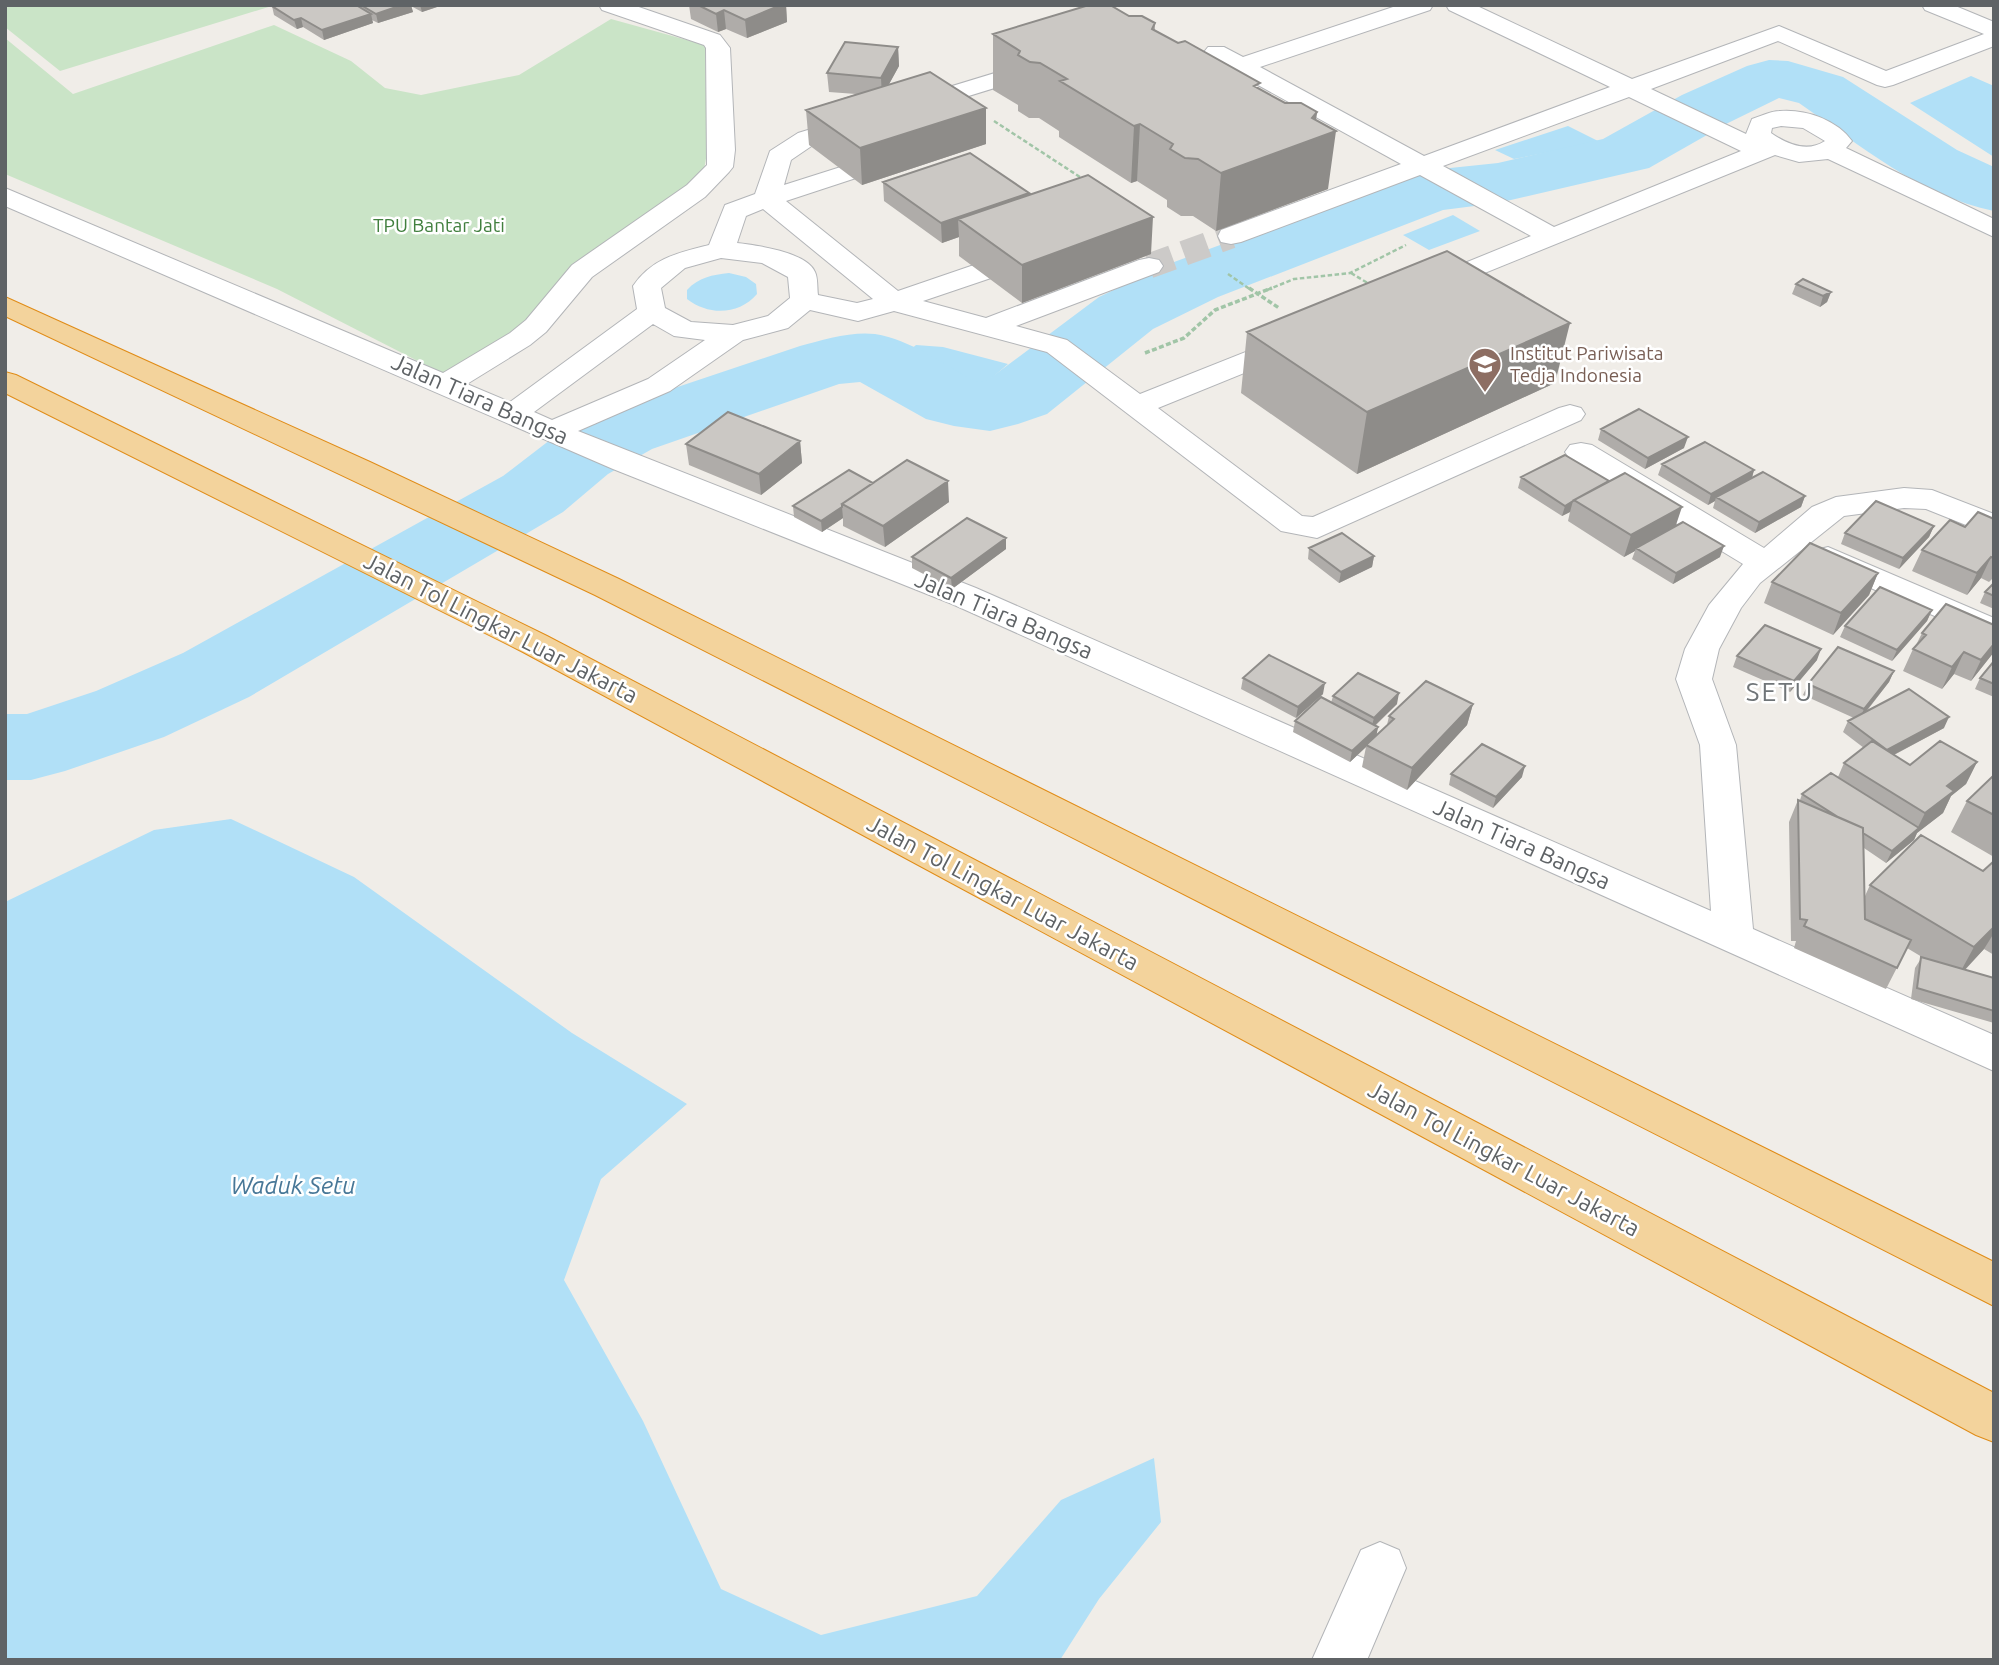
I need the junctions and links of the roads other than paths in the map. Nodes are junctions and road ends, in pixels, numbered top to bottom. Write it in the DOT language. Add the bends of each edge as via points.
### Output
graph roads {
  1 [pos="610,5"];
  2 [pos="1422,5"];
  3 [pos="1457,5"];
  4 [pos="1933,5"];
  5 [pos="1994,30"];
  6 [pos="1994,38"];
  7 [pos="1216,51"];
  8 [pos="1064,59"];
  9 [pos="1241,65"];
  10 [pos="1202,78"];
  11 [pos="1628,87"];
  12 [pos="1346,123"];
  13 [pos="1311,135"];
  14 [pos="1767,149"];
  15 [pos="1831,151"];
  16 [pos="1430,169"];
  17 [pos="847,173"];
  18 [pos="5,196"];
  19 [pos="767,199"];
  20 [pos="1994,229"];
  21 [pos="1231,236"];
  22 [pos="1552,237"];
  23 [pos="721,250"];
  24 [pos="1149,266"];
  25 [pos="981,272"];
  26 [pos="804,300"];
  27 [pos="1396,301"];
  28 [pos="894,302"];
  29 [pos="5,305"];
  30 [pos="652,312"];
  31 [pos="985,328"];
  32 [pos="733,334"];
  33 [pos="1291,344"];
  34 [pos="5,381"];
  35 [pos="446,384"];
  36 [pos="1138,406"];
  37 [pos="514,414"];
  38 [pos="1570,414"];
  39 [pos="561,435"];
  40 [pos="1581,452"];
  41 [pos="1991,525"];
  42 [pos="1794,542"];
  43 [pos="1764,562"];
  44 [pos="1994,631"];
  45 [pos="1732,937"];
  46 [pos="1994,1054"];
  47 [pos="1994,1285"];
  48 [pos="1994,1419"];
  49 [pos="1380,1568"];
  50 [pos="1339,1660"];
  1 -- 35 [label="street" via="712,40 718,48 720,167 688,196 582,271 520,339"];
  2 -- 9 [label="street"];
  3 -- 11 [label="street"];
  4 -- 5 [label="street"];
  6 -- 11 [label="street" via="1885,80 1779,33"];
  7 -- 9 [label="street"];
  8 -- 19 [label="street" via="807,138 779,156"];
  9 -- 10 [label="street"];
  9 -- 12 [label="street"];
  11 -- 14 [label="street"];
  11 -- 16 [label="street"];
  12 -- 13 [label="street"];
  12 -- 16 [label="street"];
  14 -- 15 [label="street" via="1803,154"];
  14 -- 15 [label="street" via="1758,135 1761,124 1779,118 1805,120 1829,129 1839,141"];
  14 -- 22 [label="street"];
  15 -- 20 [label="street"];
  16 -- 21 [label="street"];
  16 -- 22 [label="street"];
  17 -- 19 [label="street"];
  18 -- 35 [label="street, Jalan Tiara Bangsa"];
  19 -- 23 [label="street" via="734,211"];
  19 -- 28 [label="street"];
  22 -- 27 [label="street"];
  23 -- 26 [label="street" via="769,255 802,274"];
  23 -- 30 [label="street" via="675,262 647,286"];
  24 -- 31 [label="street"];
  25 -- 28 [label="street"];
  26 -- 28 [label="street" via="858,312"];
  26 -- 32 [label="street" via="778,322"];
  28 -- 31 [label="street"];
  29 -- 47 [label="highway" via="607,587"];
  30 -- 32 [label="street" via="684,330"];
  30 -- 37 [label="street"];
  31 -- 36 [label="street" via="1057,346"];
  32 -- 39 [label="street" via="659,385"];
  33 -- 36 [label="street"];
  34 -- 48 [label="highway, Jalan Tol Lingkar Luar Jakarta" via="535,644"];
  35 -- 37 [label="street, Jalan Tiara Bangsa"];
  36 -- 38 [label="street" via="1292,524 1317,528"];
  37 -- 39 [label="street, Jalan Tiara Bangsa"];
  39 -- 45 [label="street, Jalan Tiara Bangsa" via="964,596"];
  40 -- 43 [label="street"];
  41 -- 42 [label="street" via="1932,500 1904,498 1836,508 1823,514"];
  42 -- 43 [label="street"];
  42 -- 44 [label="street"];
  43 -- 45 [label="street" via="1726,605 1702,649 1694,679 1718,745"];
  45 -- 46 [label="street, Jalan Tiara Bangsa"];
  49 -- 50 [label="street"];
}
